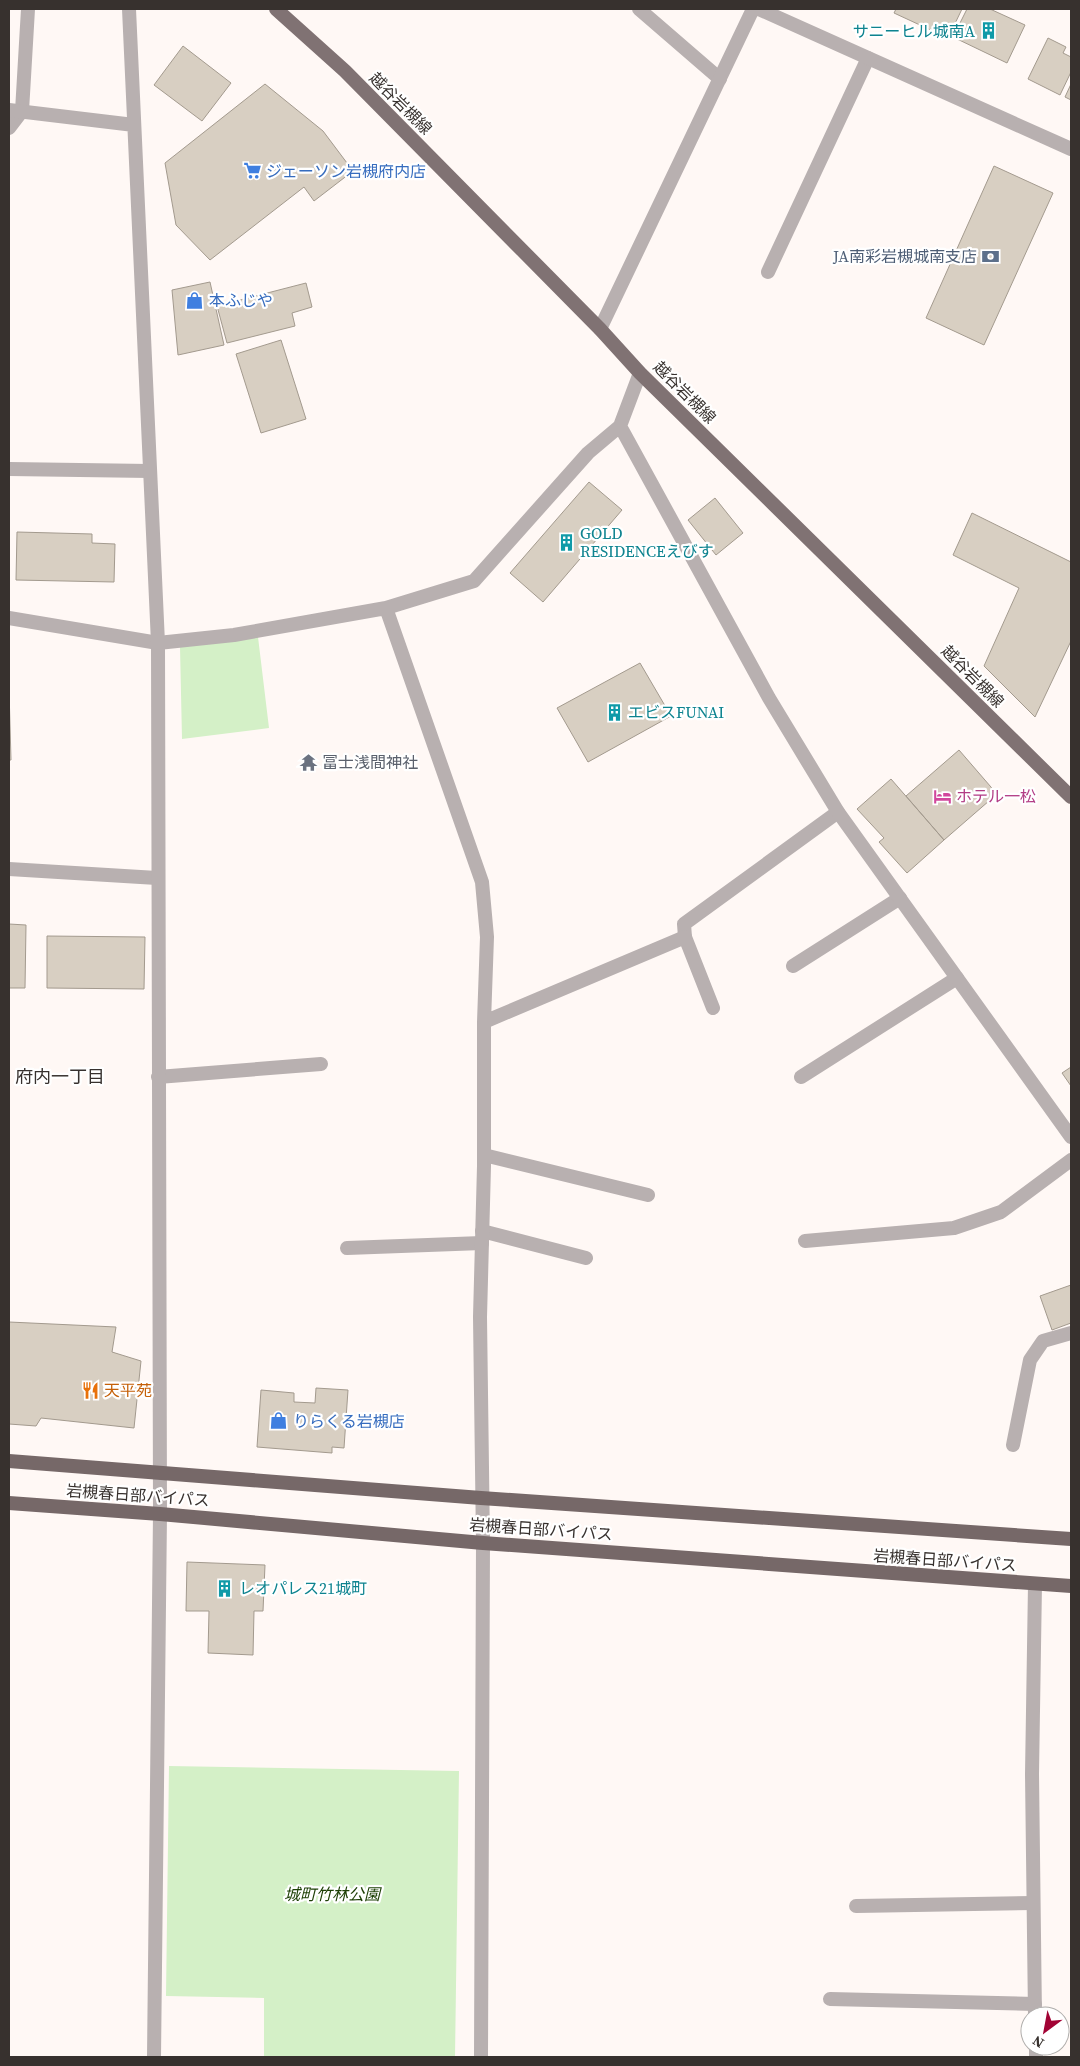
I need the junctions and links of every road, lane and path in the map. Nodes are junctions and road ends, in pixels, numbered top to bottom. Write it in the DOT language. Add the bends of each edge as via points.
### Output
graph roads {
  1 [pos="28,9"];
  2 [pos="129,9"];
  3 [pos="276,9"];
  4 [pos="639,9"];
  5 [pos="753,9"];
  6 [pos="759,9"];
  7 [pos="868,58"];
  8 [pos="720,79"];
  9 [pos="16,110"];
  10 [pos="134,125"];
  11 [pos="9,128"];
  12 [pos="1071,149"];
  13 [pos="768,272"];
  14 [pos="600,328"];
  15 [pos="640,373"];
  16 [pos="620,426"];
  17 [pos="9,468"];
  18 [pos="150,472"];
  19 [pos="386,608"];
  20 [pos="9,618"];
  21 [pos="158,643"];
  22 [pos="1071,798"];
  23 [pos="838,812"];
  24 [pos="9,869"];
  25 [pos="157,878"];
  26 [pos="900,898"];
  27 [pos="685,937"];
  28 [pos="793,966"];
  29 [pos="957,978"];
  30 [pos="713,1008"];
  31 [pos="484,1022"];
  32 [pos="321,1064"];
  33 [pos="158,1077"];
  34 [pos="801,1078"];
  35 [pos="1071,1137"];
  36 [pos="484,1155"];
  37 [pos="1071,1160"];
  38 [pos="648,1194"];
  39 [pos="482,1237"];
  40 [pos="805,1241"];
  41 [pos="346,1248"];
  42 [pos="586,1258"];
  43 [pos="1071,1333"];
  44 [pos="1013,1445"];
  45 [pos="9,1461"];
  46 [pos="160,1472"];
  47 [pos="481,1498"];
  48 [pos="9,1503"];
  49 [pos="160,1514"];
  50 [pos="1071,1539"];
  51 [pos="483,1543"];
  52 [pos="1035,1584"];
  53 [pos="1071,1586"];
  54 [pos="1034,1903"];
  55 [pos="856,1906"];
  56 [pos="830,1999"];
  57 [pos="1035,2006"];
  58 [pos="1020,2009"];
  59 [pos="154,2057"];
  60 [pos="481,2057"];
  1 -- 9 [label="street"];
  2 -- 10 [label="street"];
  3 -- 14 [label="main road, 越谷岩槻線" via="345,71"];
  4 -- 8 [label="street"];
  5 -- 8 [label="street"];
  6 -- 7 [label="street"];
  7 -- 12 [label="street"];
  7 -- 13 [label="street"];
  8 -- 14 [label="street"];
  9 -- 10 [label="street"];
  9 -- 11 [label="street"];
  10 -- 18 [label="street"];
  14 -- 15 [label="main road, 越谷岩槻線"];
  15 -- 16 [label="street"];
  15 -- 22 [label="main road, 越谷岩槻線"];
  16 -- 19 [label="street" via="588,453 474,581"];
  16 -- 23 [label="street" via="770,698"];
  17 -- 18 [label="street"];
  18 -- 21 [label="street"];
  19 -- 21 [label="street" via="234,635"];
  19 -- 31 [label="street" via="482,882 487,937"];
  20 -- 21 [label="street"];
  21 -- 25 [label="street"];
  23 -- 26 [label="street"];
  23 -- 27 [label="street" via="684,924"];
  24 -- 25 [label="street"];
  25 -- 33 [label="street"];
  26 -- 28 [label="street"];
  26 -- 29 [label="street"];
  27 -- 30 [label="street"];
  27 -- 31 [label="street"];
  29 -- 34 [label="street"];
  29 -- 35 [label="street"];
  31 -- 36 [label="street"];
  32 -- 33 [label="street"];
  33 -- 46 [label="street"];
  36 -- 38 [label="street"];
  36 -- 39 [label="street"];
  37 -- 40 [label="street" via="1002,1212 954,1228"];
  39 -- 41 [label="street"];
  39 -- 42 [label="street"];
  39 -- 47 [label="street"];
  43 -- 44 [label="street" via="1043,1341 1030,1360"];
  45 -- 46 [label="highway, 岩槻春日部バイパス"];
  46 -- 47 [label="highway, 岩槻春日部バイパス"];
  46 -- 49 [label="street"];
  47 -- 50 [label="highway, 岩槻春日部バイパス"];
  47 -- 51 [label="street"];
  48 -- 49 [label="highway, 岩槻春日部バイパス"];
  49 -- 51 [label="highway, 岩槻春日部バイパス"];
  49 -- 59 [label="street"];
  51 -- 52 [label="highway, 岩槻春日部バイパス"];
  51 -- 60 [label="street"];
  52 -- 53 [label="highway, 岩槻春日部バイパス"];
  52 -- 54 [label="street"];
  54 -- 55 [label="street"];
  54 -- 57 [label="street"];
  56 -- 58 [label="street"];
}
